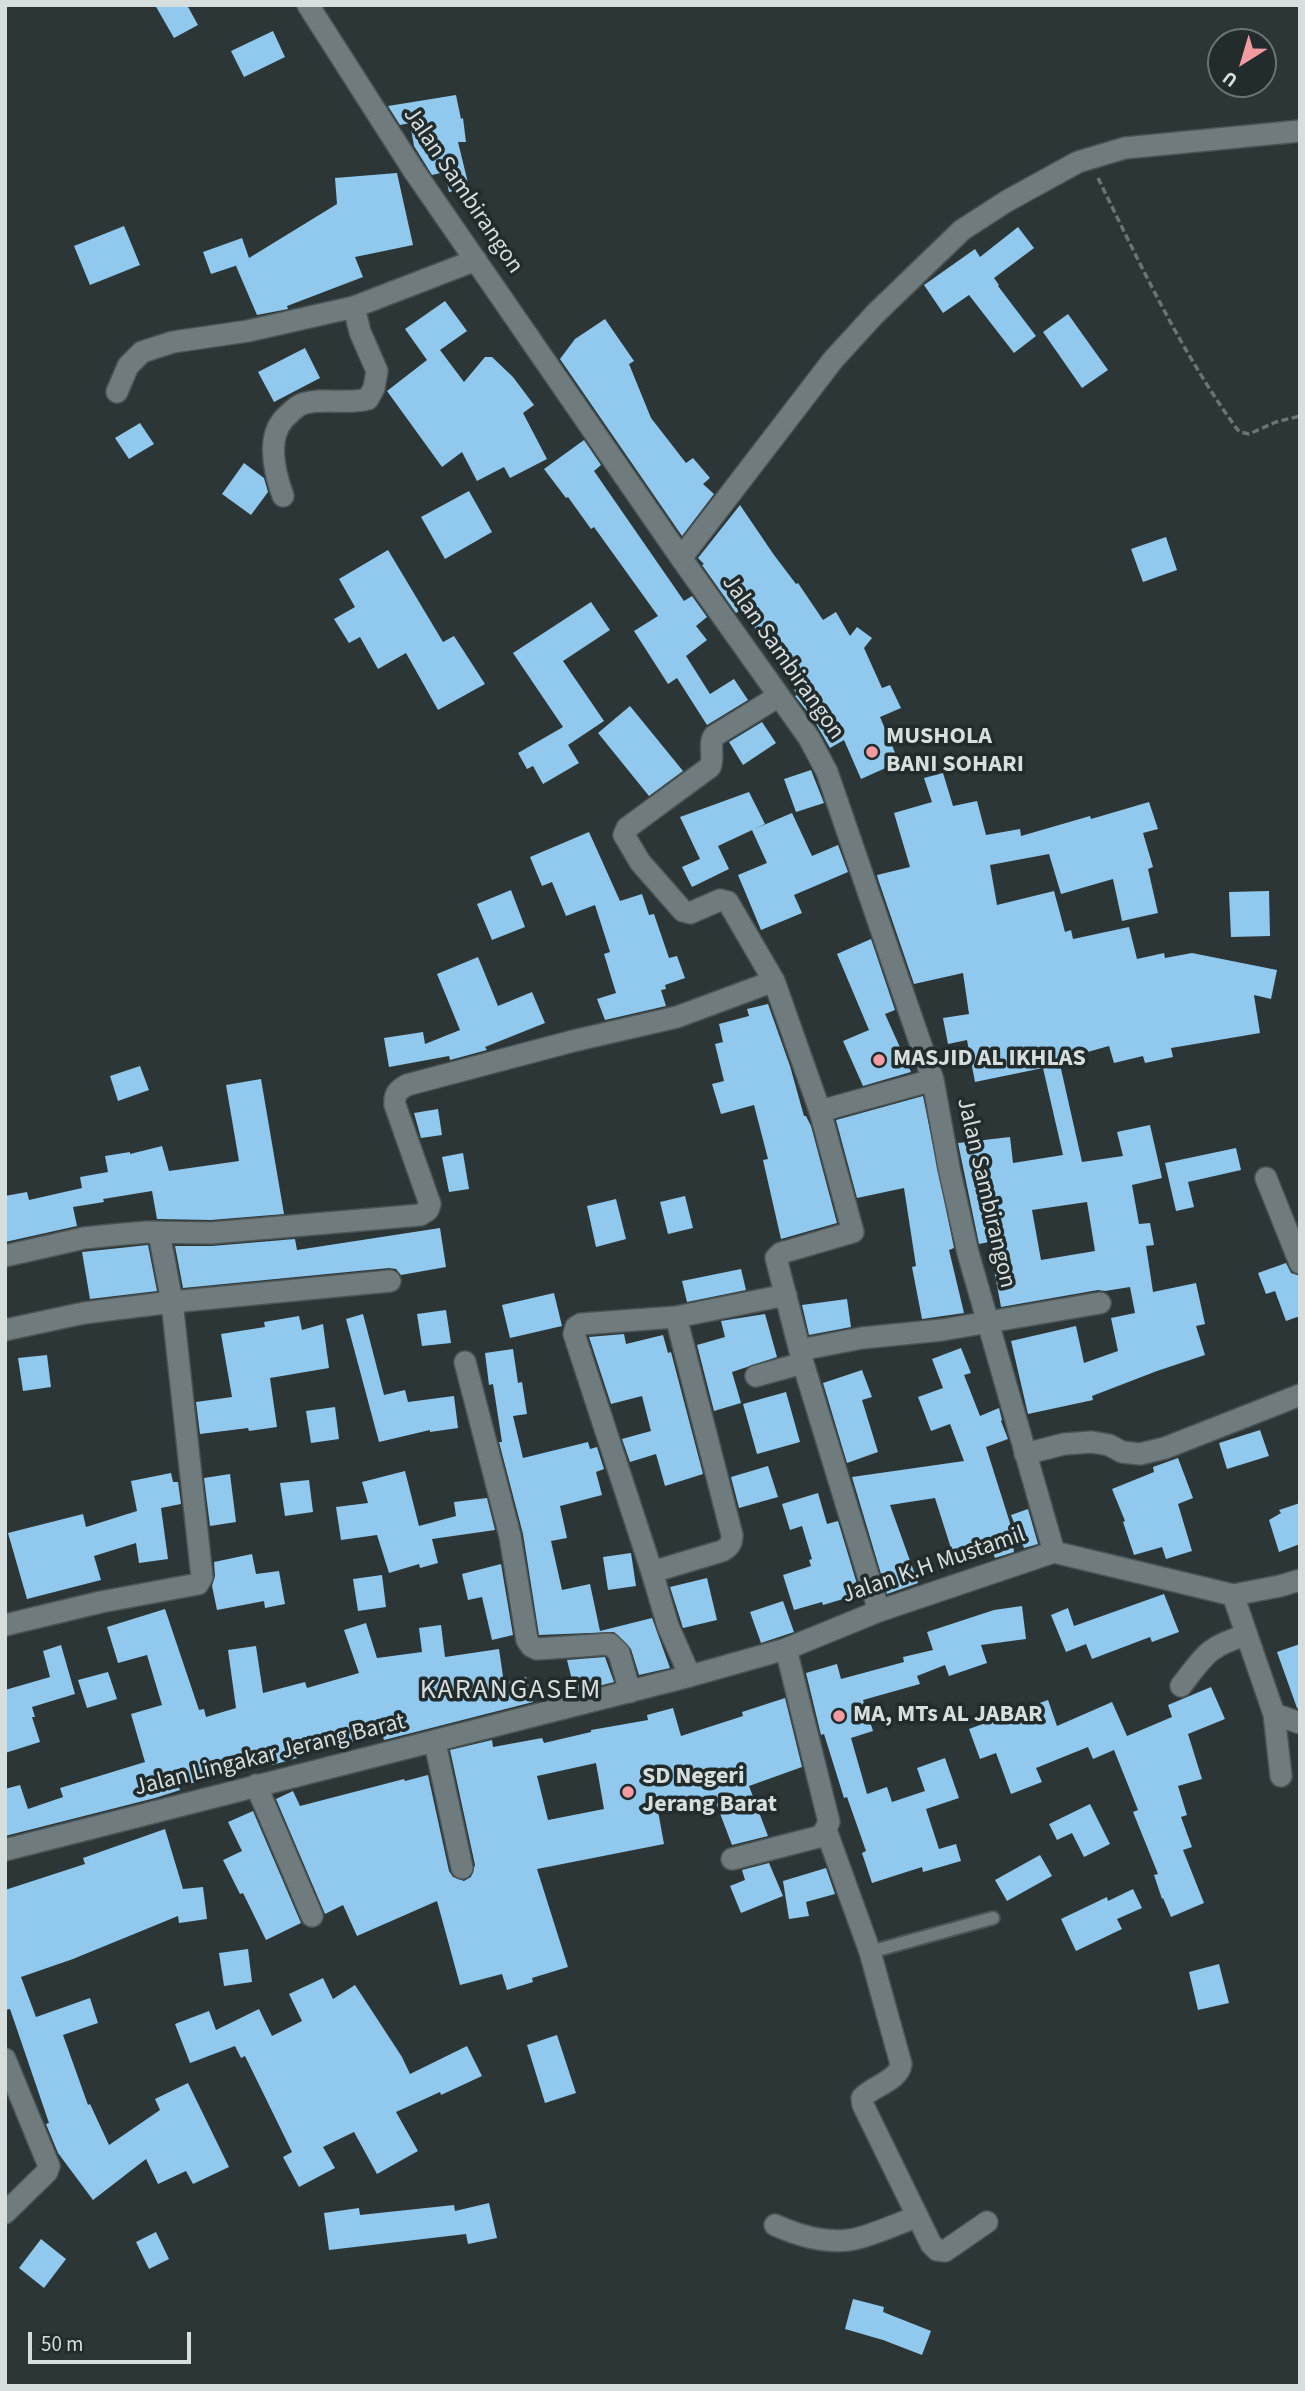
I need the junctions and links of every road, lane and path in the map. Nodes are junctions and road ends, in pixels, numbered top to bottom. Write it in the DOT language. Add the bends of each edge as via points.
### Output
graph roads {
  1 [pos="308,5"];
  2 [pos="1300,131"];
  3 [pos="1089,159"];
  4 [pos="476,260"];
  5 [pos="354,307"];
  6 [pos="117,392"];
  7 [pos="1300,415"];
  8 [pos="283,496"];
  9 [pos="681,558"];
  10 [pos="779,696"];
  11 [pos="774,981"];
  12 [pos="933,1080"];
  13 [pos="820,1111"];
  14 [pos="1266,1178"];
  15 [pos="159,1233"];
  16 [pos="5,1256"];
  17 [pos="1300,1263"];
  18 [pos="390,1281"];
  19 [pos="786,1295"];
  20 [pos="172,1302"];
  21 [pos="1100,1303"];
  22 [pos="676,1317"];
  23 [pos="988,1322"];
  24 [pos="5,1330"];
  25 [pos="801,1356"];
  26 [pos="465,1362"];
  27 [pos="756,1376"];
  28 [pos="1300,1395"];
  29 [pos="1025,1454"];
  30 [pos="1054,1552"];
  31 [pos="652,1572"];
  32 [pos="1300,1580"];
  33 [pos="1233,1595"];
  34 [pos="879,1611"];
  35 [pos="5,1625"];
  36 [pos="1247,1635"];
  37 [pos="786,1649"];
  38 [pos="690,1676"];
  39 [pos="1181,1686"];
  40 [pos="630,1692"];
  41 [pos="1274,1714"];
  42 [pos="1300,1723"];
  43 [pos="435,1743"];
  44 [pos="1281,1776"];
  45 [pos="256,1785"];
  46 [pos="826,1830"];
  47 [pos="5,1850"];
  48 [pos="732,1859"];
  49 [pos="462,1868"];
  50 [pos="312,1916"];
  51 [pos="993,1918"];
  52 [pos="870,1952"];
  53 [pos="5,2059"];
  54 [pos="5,2213"];
  55 [pos="917,2217"];
  56 [pos="987,2222"];
  57 [pos="775,2225"];
  1 -- 4 [label="street, Jalan Sambirangon"];
  2 -- 3 [label="street" via="1125,148"];
  3 -- 7 [label="path" via="1150,284 1237,429 1249,434"];
  3 -- 9 [label="street" via="962,230 875,314 803,397"];
  4 -- 5 [label="street"];
  4 -- 9 [label="street, Jalan Sambirangon"];
  5 -- 6 [label="street" via="142,352 128,366"];
  5 -- 8 [label="street" via="377,371 374,388 368,399 352,403 299,404 279,421 272,451"];
  9 -- 10 [label="street, Jalan Sambirangon"];
  10 -- 11 [label="street" via="713,736 710,767 627,828 624,835 645,869 683,911 690,913 720,900 728,902"];
  10 -- 12 [label="street, Jalan Sambirangon" via="827,772"];
  11 -- 13 [label="street"];
  11 -- 15 [label="street" via="677,1017 400,1089 395,1105 429,1204 421,1215 211,1233"];
  12 -- 13 [label="street"];
  12 -- 23 [label="street, Jalan Sambirangon" via="968,1253"];
  13 -- 19 [label="street" via="853,1232 777,1256"];
  14 -- 17 [label="street"];
  15 -- 16 [label="street" via="84,1238"];
  15 -- 20 [label="street"];
  18 -- 20 [label="street"];
  19 -- 22 [label="street"];
  19 -- 25 [label="street"];
  20 -- 24 [label="street" via="84,1313"];
  20 -- 35 [label="street" via="200,1581"];
  21 -- 23 [label="street"];
  22 -- 31 [label="street" via="732,1541 722,1551"];
  22 -- 31 [label="street" via="581,1324 574,1330"];
  23 -- 25 [label="street" via="862,1338"];
  23 -- 29 [label="street, Jalan Sambirangon"];
  25 -- 27 [label="street"];
  25 -- 34 [label="street"];
  26 -- 40 [label="street" via="510,1536 527,1640 537,1649 610,1644 619,1653"];
  28 -- 29 [label="street" via="1140,1454 1092,1442"];
  29 -- 30 [label="street, Jalan Sambirangon"];
  30 -- 33 [label="street, Jalan K.H Mustamil"];
  30 -- 34 [label="street, Jalan K.H Mustamil"];
  31 -- 38 [label="street" via="668,1626"];
  32 -- 33 [label="street, Jalan K.H Mustamil"];
  33 -- 36 [label="street"];
  34 -- 37 [label="street, Jalan K.H Mustamil"];
  36 -- 39 [label="street" via="1209,1650"];
  36 -- 41 [label="street"];
  37 -- 38 [label="street, Jalan K.H Mustamil"];
  37 -- 46 [label="street" via="829,1822"];
  38 -- 40 [label="street, Jalan K.H Mustamil"];
  40 -- 43 [label="street, Jalan Lingakar Jerang Barat"];
  41 -- 42 [label="street"];
  41 -- 44 [label="street"];
  43 -- 45 [label="street, Jalan Lingakar Jerang Barat"];
  43 -- 49 [label="street"];
  45 -- 47 [label="street, Jalan Lingakar Jerang Barat"];
  45 -- 50 [label="street"];
  46 -- 48 [label="street" via="822,1836"];
  46 -- 52 [label="street"];
  51 -- 52 [label="lane"];
  52 -- 55 [label="street" via="901,2070 868,2091 863,2105"];
  53 -- 54 [label="street" via="49,2166"];
  55 -- 56 [label="street" via="931,2244 945,2251"];
  55 -- 57 [label="street" via="851,2240 794,2234"];
}
